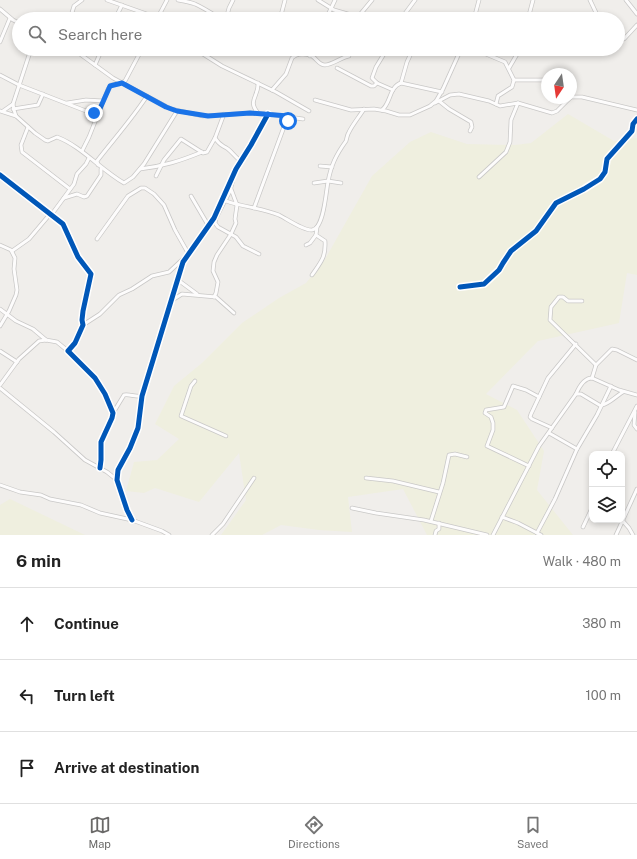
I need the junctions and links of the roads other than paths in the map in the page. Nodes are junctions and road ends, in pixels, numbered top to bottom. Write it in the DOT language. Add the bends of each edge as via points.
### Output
graph roads {
  1 [pos="82,0"];
  2 [pos="107,0"];
  3 [pos="167,0"];
  4 [pos="178,0"];
  5 [pos="233,0"];
  6 [pos="285,0"];
  7 [pos="318,0"];
  8 [pos="335,0"];
  9 [pos="372,0"];
  10 [pos="415,0"];
  11 [pos="479,0"];
  12 [pos="590,0"];
  13 [pos="626,0"];
  14 [pos="532,1"];
  15 [pos="122,5"];
  16 [pos="330,8"];
  17 [pos="0,9"];
  18 [pos="72,12"];
  19 [pos="118,12"];
  20 [pos="141,12"];
  21 [pos="161,12"];
  22 [pos="211,12"];
  23 [pos="229,12"];
  24 [pos="282,12"];
  25 [pos="329,12"];
  26 [pos="342,12"];
  27 [pos="362,12"];
  28 [pos="406,12"];
  29 [pos="476,12"];
  30 [pos="530,12"];
  31 [pos="596,12"];
  32 [pos="637,14"];
  33 [pos="10,18"];
  34 [pos="637,25"];
  35 [pos="625,37"];
  36 [pos="0,42"];
  37 [pos="29,56"];
  38 [pos="82,56"];
  39 [pos="99,56"];
  40 [pos="138,56"];
  41 [pos="206,56"];
  42 [pos="295,56"];
  43 [pos="310,56"];
  44 [pos="349,56"];
  45 [pos="383,56"];
  46 [pos="410,56"];
  47 [pos="458,56"];
  48 [pos="493,56"];
  49 [pos="516,56"];
  50 [pos="95,64"];
  51 [pos="337,68"];
  52 [pos="509,68"];
  53 [pos="0,75"];
  54 [pos="514,80"];
  55 [pos="541,80"];
  56 [pos="122,83"];
  57 [pos="258,83"];
  58 [pos="377,83"];
  59 [pos="401,83"];
  60 [pos="19,85"];
  61 [pos="272,90"];
  62 [pos="393,90"];
  63 [pos="442,92"];
  64 [pos="43,94"];
  65 [pos="147,96"];
  66 [pos="577,97"];
  67 [pos="315,100"];
  68 [pos="439,101"];
  69 [pos="103,102"];
  70 [pos="66,103"];
  71 [pos="434,103"];
  72 [pos="518,103"];
  73 [pos="13,104"];
  74 [pos="496,104"];
  75 [pos="565,104"];
  76 [pos="13,109"];
  77 [pos="364,109"];
  78 [pos="382,110"];
  79 [pos="637,110"];
  80 [pos="1,111"];
  81 [pos="177,111"];
  82 [pos="309,111"];
  83 [pos="98,113"];
  84 [pos="224,114"];
  85 [pos="258,114"];
  86 [pos="268,114"];
  87 [pos="16,116"];
  88 [pos="288,116"];
  89 [pos="303,119"];
  90 [pos="637,119"];
  91 [pos="28,127"];
  92 [pos="470,131"];
  93 [pos="215,138"];
  94 [pos="82,151"];
  95 [pos="202,152"];
  96 [pos="89,158"];
  97 [pos="242,161"];
  98 [pos="99,166"];
  99 [pos="320,166"];
  100 [pos="160,167"];
  101 [pos="332,167"];
  102 [pos="140,169"];
  103 [pos="236,169"];
  104 [pos="0,175"];
  105 [pos="156,176"];
  106 [pos="479,177"];
  107 [pos="328,181"];
  108 [pos="314,183"];
  109 [pos="342,184"];
  110 [pos="70,189"];
  111 [pos="231,189"];
  112 [pos="192,196"];
  113 [pos="64,198"];
  114 [pos="226,201"];
  115 [pos="237,205"];
  116 [pos="254,208"];
  117 [pos="51,213"];
  118 [pos="208,225"];
  119 [pos="317,226"];
  120 [pos="231,234"];
  121 [pos="316,235"];
  122 [pos="97,240"];
  123 [pos="0,245"];
  124 [pos="306,245"];
  125 [pos="12,251"];
  126 [pos="188,253"];
  127 [pos="259,254"];
  128 [pos="185,258"];
  129 [pos="312,275"];
  130 [pos="178,280"];
  131 [pos="460,287"];
  132 [pos="197,294"];
  133 [pos="214,297"];
  134 [pos="582,300"];
  135 [pos="170,302"];
  136 [pos="0,309"];
  137 [pos="234,313"];
  138 [pos="7,315"];
  139 [pos="83,325"];
  140 [pos="0,326"];
  141 [pos="46,340"];
  142 [pos="576,344"];
  143 [pos="68,351"];
  144 [pos="1,353"];
  145 [pos="637,360"];
  146 [pos="17,362"];
  147 [pos="596,365"];
  148 [pos="592,378"];
  149 [pos="195,381"];
  150 [pos="0,385"];
  151 [pos="611,386"];
  152 [pos="0,388"];
  153 [pos="623,392"];
  154 [pos="576,394"];
  155 [pos="637,395"];
  156 [pos="142,396"];
  157 [pos="539,397"];
  158 [pos="602,406"];
  159 [pos="637,406"];
  160 [pos="635,410"];
  161 [pos="113,413"];
  162 [pos="634,425"];
  163 [pos="552,428"];
  164 [pos="626,429"];
  165 [pos="637,429"];
  166 [pos="548,433"];
  167 [pos="226,436"];
  168 [pos="577,449"];
  169 [pos="614,451"];
  170 [pos="467,457"];
  171 [pos="529,466"];
  172 [pos="100,468"];
  173 [pos="254,478"];
  174 [pos="366,478"];
  175 [pos="117,480"];
  176 [pos="0,485"];
  177 [pos="637,489"];
  178 [pos="439,492"];
  179 [pos="352,508"];
  180 [pos="589,514"];
  181 [pos="625,514"];
  182 [pos="502,517"];
  183 [pos="132,520"];
  184 [pos="431,521"];
  185 [pos="439,523"];
  186 [pos="621,523"];
  187 [pos="625,523"];
  188 [pos="583,527"];
  189 [pos="539,534"];
  190 [pos="169,535"];
  191 [pos="212,535"];
  192 [pos="435,535"];
  193 [pos="487,535"];
  194 [pos="493,535"];
  195 [pos="616,535"];
  196 [pos="633,535"];
  1 -- 18 [label="street"];
  2 -- 15 [label="street"];
  3 -- 21 [label="street"];
  4 -- 22 [label="street" via="195,4"];
  5 -- 23 [label="street"];
  6 -- 24 [label="street"];
  7 -- 16 [label="street"];
  8 -- 16 [label="street"];
  9 -- 27 [label="street"];
  10 -- 28 [label="street"];
  11 -- 29 [label="street"];
  12 -- 31 [label="street"];
  13 -- 32 [label="street"];
  14 -- 30 [label="street"];
  15 -- 19 [label="street"];
  15 -- 20 [label="street"];
  16 -- 25 [label="street"];
  16 -- 26 [label="street"];
  17 -- 33 [label="street"];
  33 -- 36 [label="street"];
  34 -- 35 [label="street"];
  37 -- 60 [label="street"];
  38 -- 50 [label="street"];
  39 -- 50 [label="street"];
  40 -- 56 [label="street"];
  41 -- 57 [label="street"];
  42 -- 61 [label="street" via="292,57 286,74"];
  43 -- 44 [label="street" via="326,65"];
  45 -- 58 [label="street" via="372,75"];
  46 -- 59 [label="street"];
  47 -- 63 [label="street"];
  48 -- 52 [label="street" via="501,59"];
  49 -- 52 [label="street"];
  50 -- 56 [label="street"];
  51 -- 58 [label="street" via="371,86"];
  52 -- 54 [label="street"];
  53 -- 60 [label="street"];
  54 -- 55 [label="street"];
  54 -- 74 [label="street" via="512,87 498,96"];
  56 -- 65 [label="street"];
  56 -- 69 [label="street" via="110,86"];
  57 -- 61 [label="street"];
  57 -- 85 [label="street" via="253,106"];
  58 -- 62 [label="street"];
  59 -- 62 [label="street"];
  59 -- 63 [label="street"];
  60 -- 64 [label="street"];
  60 -- 73 [label="street"];
  61 -- 82 [label="street"];
  62 -- 78 [label="street"];
  63 -- 71 [label="street"];
  64 -- 70 [label="street"];
  64 -- 76 [label="street" via="38,105"];
  65 -- 81 [label="street"];
  65 -- 98 [label="street" via="97,161"];
  66 -- 79 [label="street"];
  67 -- 77 [label="street" via="351,110"];
  68 -- 71 [label="street"];
  68 -- 74 [label="street" via="450,95 459,94"];
  68 -- 92 [label="street" via="472,123"];
  69 -- 70 [label="street" via="86,100"];
  69 -- 83 [label="street"];
  70 -- 83 [label="street"];
  71 -- 78 [label="street" via="406,115"];
  72 -- 74 [label="street" via="501,106"];
  72 -- 75 [label="street" via="552,113"];
  72 -- 106 [label="street" via="511,120 511,140 506,152"];
  73 -- 76 [label="street"];
  73 -- 80 [label="street"];
  76 -- 87 [label="street"];
  77 -- 78 [label="street"];
  77 -- 101 [label="street" via="348,132"];
  80 -- 87 [label="street"];
  81 -- 84 [label="street" via="208,116"];
  81 -- 102 [label="street"];
  83 -- 94 [label="street"];
  84 -- 85 [label="street"];
  84 -- 93 [label="street"];
  85 -- 86 [label="street"];
  86 -- 88 [label="street"];
  86 -- 97 [label="street"];
  87 -- 91 [label="street"];
  88 -- 89 [label="street"];
  88 -- 116 [label="street"];
  90 -- 131 [label="street" via="632,131 607,159 605,172 600,179 556,203 536,231 512,251 500,270 484,284"];
  91 -- 94 [label="street" via="45,140 59,138"];
  91 -- 110 [label="street" via="21,145 22,152"];
  93 -- 95 [label="street" via="208,152"];
  93 -- 97 [label="street" via="220,146 228,149"];
  94 -- 96 [label="street"];
  95 -- 100 [label="street" via="180,162"];
  95 -- 100 [label="street" via="181,139"];
  96 -- 98 [label="street"];
  96 -- 110 [label="street"];
  97 -- 103 [label="street"];
  98 -- 102 [label="street" via="124,183"];
  98 -- 113 [label="street" via="102,173 87,196 84,198 77,194"];
  99 -- 101 [label="street"];
  100 -- 102 [label="street"];
  100 -- 105 [label="street"];
  101 -- 107 [label="street"];
  103 -- 111 [label="street"];
  103 -- 118 [label="street" via="214,218"];
  104 -- 117 [label="street"];
  107 -- 108 [label="street"];
  107 -- 109 [label="street"];
  107 -- 119 [label="street" via="326,203"];
  110 -- 113 [label="street"];
  111 -- 114 [label="street"];
  111 -- 115 [label="street"];
  112 -- 118 [label="street"];
  113 -- 117 [label="street"];
  114 -- 115 [label="street"];
  114 -- 120 [label="street" via="215,223"];
  115 -- 116 [label="street"];
  115 -- 120 [label="street" via="236,223"];
  116 -- 119 [label="street" via="278,215 307,229 313,230"];
  117 -- 125 [label="street" via="29,239"];
  117 -- 139 [label="street" via="66,226 78,257 91,274 83,311"];
  118 -- 126 [label="street"];
  119 -- 121 [label="street"];
  120 -- 127 [label="street" via="243,246"];
  120 -- 133 [label="street" via="214,262 213,271 218,282"];
  121 -- 124 [label="street"];
  121 -- 129 [label="street" via="324,241 325,255"];
  122 -- 126 [label="street" via="128,196 145,188 164,205"];
  123 -- 125 [label="street"];
  125 -- 138 [label="street" via="16,261 14,269 17,286"];
  126 -- 128 [label="street"];
  128 -- 130 [label="street"];
  128 -- 139 [label="street" via="169,272 152,276 119,295 100,314"];
  130 -- 132 [label="street"];
  130 -- 135 [label="street"];
  132 -- 133 [label="street"];
  132 -- 135 [label="street" via="182,294"];
  133 -- 137 [label="street"];
  134 -- 142 [label="street" via="568,301 559,297 550,308 550,321"];
  135 -- 156 [label="street"];
  136 -- 138 [label="street"];
  138 -- 140 [label="street"];
  138 -- 141 [label="street"];
  139 -- 143 [label="street" via="75,344"];
  141 -- 143 [label="street" via="57,342"];
  141 -- 146 [label="street" via="38,341"];
  142 -- 147 [label="street"];
  142 -- 157 [label="street" via="548,378"];
  143 -- 161 [label="street" via="95,378"];
  144 -- 146 [label="street"];
  145 -- 147 [label="street" via="612,349"];
  146 -- 150 [label="street"];
  147 -- 148 [label="street"];
  148 -- 151 [label="street"];
  148 -- 154 [label="street" via="584,381"];
  149 -- 167 [label="street" via="181,416"];
  151 -- 153 [label="street"];
  151 -- 158 [label="street"];
  152 -- 172 [label="street" via="85,460"];
  153 -- 155 [label="street"];
  153 -- 158 [label="street"];
  154 -- 158 [label="street" via="581,394"];
  154 -- 163 [label="street"];
  156 -- 161 [label="street" via="124,395"];
  156 -- 175 [label="street" via="138,428 118,470"];
  157 -- 163 [label="street" via="530,417"];
  157 -- 171 [label="street" via="513,386 504,407 486,410 485,413 490,416 493,423 487,446"];
  158 -- 168 [label="street"];
  159 -- 160 [label="street"];
  160 -- 162 [label="street"];
  160 -- 164 [label="street"];
  161 -- 172 [label="street" via="100,442"];
  162 -- 164 [label="street"];
  162 -- 165 [label="street"];
  163 -- 166 [label="street"];
  164 -- 169 [label="street"];
  166 -- 168 [label="street"];
  166 -- 171 [label="street"];
  168 -- 189 [label="street"];
  170 -- 178 [label="street" via="448,455"];
  171 -- 182 [label="street"];
  172 -- 175 [label="street"];
  173 -- 191 [label="street" via="223,524"];
  174 -- 178 [label="street" via="393,481"];
  175 -- 183 [label="street"];
  176 -- 183 [label="street"];
  177 -- 181 [label="street"];
  178 -- 184 [label="street"];
  179 -- 184 [label="street"];
  180 -- 188 [label="street"];
  182 -- 189 [label="street"];
  182 -- 194 [label="street"];
  183 -- 190 [label="street"];
  184 -- 185 [label="street"];
  185 -- 192 [label="street"];
  185 -- 193 [label="street"];
  186 -- 195 [label="street"];
  187 -- 196 [label="street"];
}
